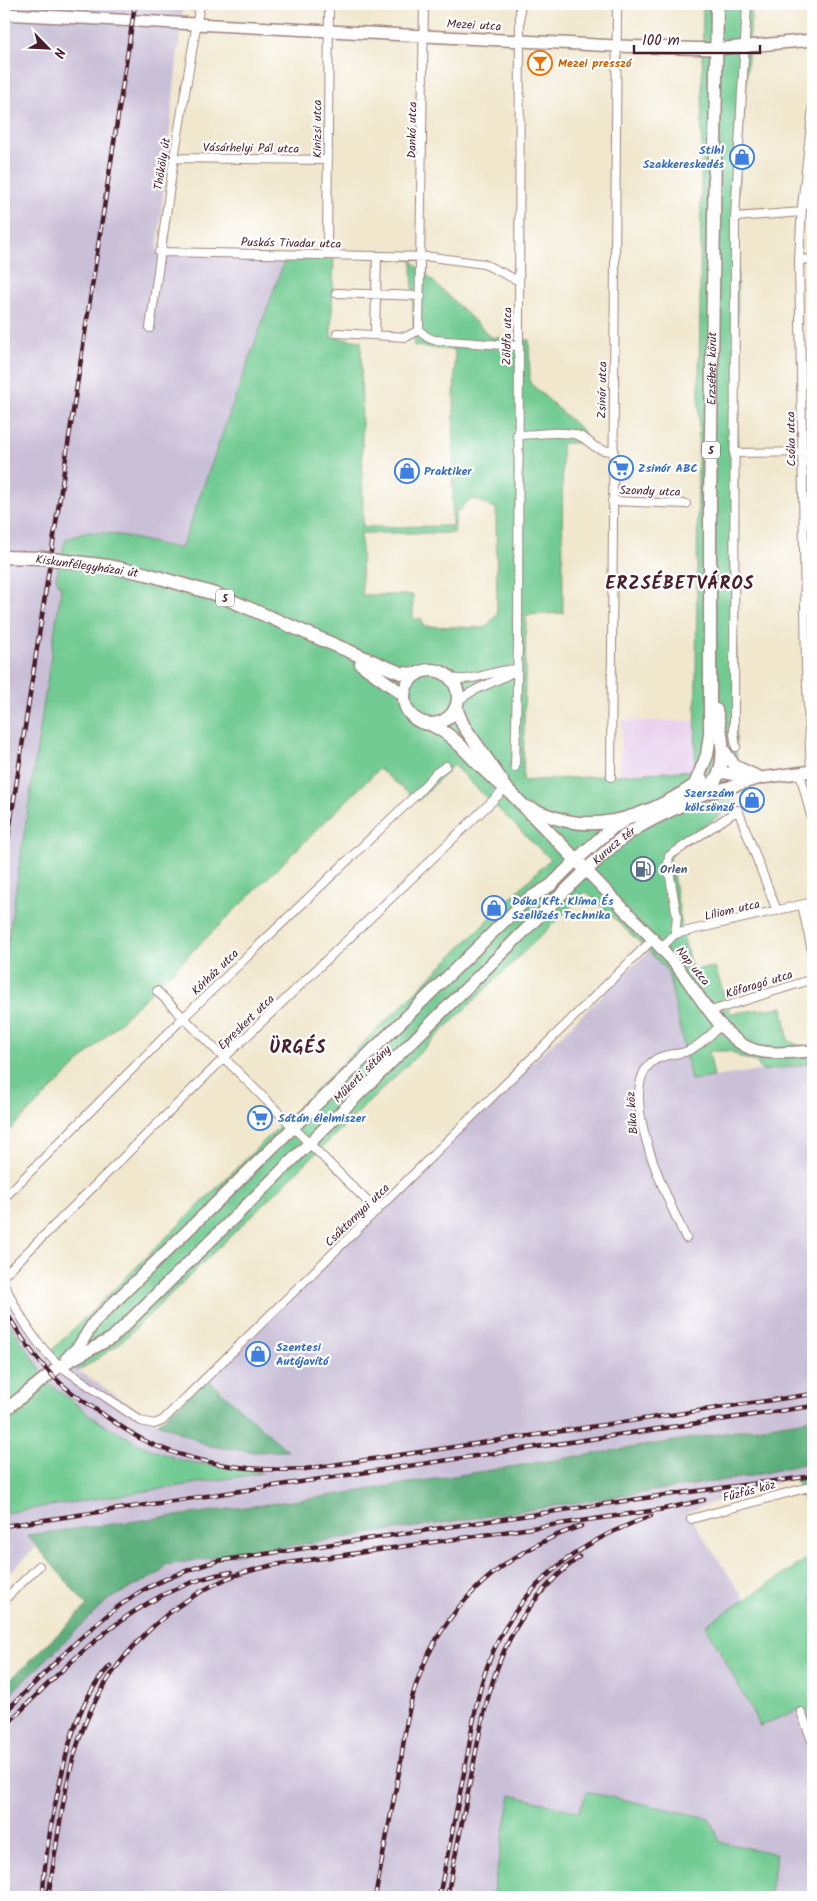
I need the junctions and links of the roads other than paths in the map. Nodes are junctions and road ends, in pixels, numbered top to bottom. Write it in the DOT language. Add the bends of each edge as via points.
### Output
graph roads {
  1 [pos="200,4"];
  2 [pos="329,4"];
  3 [pos="424,4"];
  4 [pos="520,4"];
  5 [pos="616,4"];
  6 [pos="717,4"];
  7 [pos="747,4"];
  8 [pos="4,14"];
  9 [pos="196,25"];
  10 [pos="328,31"];
  11 [pos="424,36"];
  12 [pos="813,40"];
  13 [pos="519,41"];
  14 [pos="616,46"];
  15 [pos="715,48"];
  16 [pos="743,48"];
  17 [pos="813,107"];
  18 [pos="174,158"];
  19 [pos="328,160"];
  20 [pos="813,203"];
  21 [pos="802,209"];
  22 [pos="735,217"];
  23 [pos="159,252"];
  24 [pos="327,254"];
  25 [pos="377,256"];
  26 [pos="422,257"];
  27 [pos="813,259"];
  28 [pos="799,260"];
  29 [pos="519,281"];
  30 [pos="336,294"];
  31 [pos="376,294"];
  32 [pos="420,296"];
  33 [pos="150,328"];
  34 [pos="420,330"];
  35 [pos="337,333"];
  36 [pos="375,335"];
  37 [pos="517,346"];
  38 [pos="517,435"];
  39 [pos="612,451"];
  40 [pos="803,452"];
  41 [pos="813,452"];
  42 [pos="734,453"];
  43 [pos="612,501"];
  44 [pos="686,504"];
  45 [pos="804,550"];
  46 [pos="813,551"];
  47 [pos="4,557"];
  48 [pos="809,601"];
  49 [pos="336,648"];
  50 [pos="810,664"];
  51 [pos="517,670"];
  52 [pos="417,674"];
  53 [pos="451,678"];
  54 [pos="710,689"];
  55 [pos="404,695"];
  56 [pos="457,705"];
  57 [pos="432,725"];
  58 [pos="710,734"];
  59 [pos="736,747"];
  60 [pos="723,749"];
  61 [pos="446,766"];
  62 [pos="515,767"];
  63 [pos="720,772"];
  64 [pos="808,772"];
  65 [pos="611,777"];
  66 [pos="761,778"];
  67 [pos="506,788"];
  68 [pos="698,790"];
  69 [pos="524,806"];
  70 [pos="637,814"];
  71 [pos="813,824"];
  72 [pos="576,860"];
  73 [pos="586,870"];
  74 [pos="813,902"];
  75 [pos="802,905"];
  76 [pos="777,911"];
  77 [pos="675,934"];
  78 [pos="656,944"];
  79 [pos="813,955"];
  80 [pos="813,979"];
  81 [pos="158,991"];
  82 [pos="711,1011"];
  83 [pos="184,1017"];
  84 [pos="722,1024"];
  85 [pos="813,1051"];
  86 [pos="224,1058"];
  87 [pos="292,1126"];
  88 [pos="310,1144"];
  89 [pos="4,1198"];
  90 [pos="377,1211"];
  91 [pos="686,1238"];
  92 [pos="4,1275"];
  93 [pos="4,1284"];
  94 [pos="88,1331"];
  95 [pos="101,1345"];
  96 [pos="60,1366"];
  97 [pos="4,1411"];
  98 [pos="811,1486"];
  99 [pos="813,1499"];
  100 [pos="691,1519"];
  101 [pos="39,1566"];
  102 [pos="4,1600"];
  103 [pos="801,1712"];
  104 [pos="813,1743"];
  1 -- 9 [label="street, Thököly út"];
  2 -- 10 [label="street, Kinizsi utca"];
  3 -- 11 [label="street, Dankó utca"];
  4 -- 13 [label="street, Zöldfa utca"];
  5 -- 14 [label="street, Zsinór utca"];
  6 -- 15 [label="main road, 5"];
  7 -- 16 [label="street"];
  8 -- 9 [label="street, Mezei utca"];
  9 -- 10 [label="street, Mezei utca"];
  9 -- 18 [label="street, Thököly út"];
  10 -- 11 [label="street, Mezei utca"];
  10 -- 19 [label="street, Kinizsi utca"];
  11 -- 13 [label="street, Mezei utca"];
  11 -- 26 [label="street, Dankó utca"];
  12 -- 16 [label="street, Mezei utca"];
  13 -- 14 [label="street, Mezei utca"];
  13 -- 29 [label="street, Zöldfa utca"];
  14 -- 15 [label="street, Mezei utca"];
  14 -- 39 [label="street, Zsinór utca"];
  15 -- 16 [label="street, Mezei utca"];
  15 -- 54 [label="main road, Erzsébet körút / 5"];
  16 -- 22 [label="street"];
  17 -- 21 [label="street, Csóka utca"];
  18 -- 19 [label="street, Vásárhelyi Pál utca"];
  18 -- 23 [label="street, Thököly út"];
  19 -- 24 [label="street, Kinizsi utca"];
  20 -- 21 [label="street"];
  21 -- 22 [label="street"];
  21 -- 28 [label="street, Csóka utca"];
  22 -- 42 [label="street"];
  23 -- 24 [label="street, Puskás Tivadar utca"];
  23 -- 33 [label="street, Thököly út"];
  24 -- 25 [label="street, Puskás Tivadar utca"];
  25 -- 26 [label="street, Puskás Tivadar utca"];
  25 -- 31 [label="street"];
  26 -- 29 [label="street, Puskás Tivadar utca" via="484,264"];
  26 -- 32 [label="street, Dankó utca"];
  27 -- 28 [label="street"];
  28 -- 40 [label="street, Csóka utca"];
  29 -- 37 [label="street, Zöldfa utca"];
  30 -- 31 [label="street"];
  31 -- 32 [label="street"];
  31 -- 36 [label="street"];
  32 -- 34 [label="street, Dankó utca"];
  34 -- 36 [label="street" via="406,337"];
  34 -- 37 [label="street" via="434,340"];
  35 -- 36 [label="street"];
  37 -- 38 [label="street, Zöldfa utca"];
  38 -- 39 [label="street" via="571,434 581,436 595,448"];
  38 -- 51 [label="street, Zöldfa utca"];
  39 -- 43 [label="street, Zsinór utca"];
  40 -- 41 [label="street"];
  40 -- 42 [label="street"];
  40 -- 45 [label="street, Csóka utca"];
  42 -- 59 [label="street"];
  43 -- 44 [label="street, Szondy utca"];
  43 -- 65 [label="street, Zsinór utca"];
  45 -- 46 [label="street"];
  45 -- 48 [label="street, Csóka utca"];
  47 -- 49 [label="main road, Kiskunfélegyházai út / 5, bridge" via="43,558 147,574 218,595"];
  48 -- 50 [label="street, Csóka utca"];
  49 -- 52 [label="main road, Kiskunfélegyházai út / 5" via="401,672"];
  49 -- 55 [label="main road, Kiskunfélegyházai út / 5" via="388,680"];
  50 -- 64 [label="street, Csóka utca"];
  51 -- 53 [label="street" via="470,679"];
  51 -- 56 [label="street" via="480,686"];
  51 -- 62 [label="street, Zöldfa utca"];
  52 -- 53 [label="main road, 5" via="435,670"];
  52 -- 55 [label="main road" via="408,683"];
  53 -- 56 [label="main road, 5" via="457,689"];
  54 -- 58 [label="main road, Erzsébet körút / 5"];
  54 -- 60 [label="main road, Erzsébet körút / 5"];
  55 -- 57 [label="main road, 5" via="406,708 412,716"];
  56 -- 57 [label="main road" via="446,720"];
  56 -- 67 [label="main road, 5" via="463,726"];
  57 -- 67 [label="main road, 5" via="448,734 491,778"];
  58 -- 63 [label="main road"];
  58 -- 68 [label="main road, Erzsébet körút / 5"];
  60 -- 63 [label="main road, Erzsébet körút / 5"];
  60 -- 66 [label="street" via="735,766"];
  61 -- 83 [label="street, Kórház utca"];
  63 -- 66 [label="street"];
  63 -- 68 [label="main road, Kurucz tér / 5" via="712,785"];
  64 -- 66 [label="street"];
  64 -- 71 [label="street, Csóka utca"];
  66 -- 68 [label="street"];
  67 -- 69 [label="main road, 5"];
  67 -- 86 [label="street, Epreskert utca"];
  68 -- 70 [label="main road, Kurucz tér / 5"];
  68 -- 73 [label="main road, Kurucz tér / 5" via="624,836"];
  69 -- 70 [label="main road, 5" via="562,820 581,822 605,822"];
  69 -- 72 [label="main road, 5"];
  70 -- 72 [label="main road" via="613,827"];
  72 -- 73 [label="main road, 5"];
  72 -- 87 [label="street, Műkerti sétány" via="551,884 525,901"];
  73 -- 78 [label="street, Kurucz tér"];
  73 -- 88 [label="street, Műkerti sétány"];
  74 -- 75 [label="street, Liliom utca"];
  75 -- 76 [label="street, Liliom utca"];
  75 -- 79 [label="street"];
  76 -- 77 [label="street, Liliom utca"];
  76 -- 77 [label="street" via="738,810 669,856 677,917"];
  77 -- 78 [label="street"];
  78 -- 82 [label="street, Nap utca" via="671,958"];
  78 -- 90 [label="street, Csáktornyai utca"];
  80 -- 82 [label="street, Kőfaragó utca"];
  81 -- 83 [label="street"];
  82 -- 84 [label="street, Nap utca"];
  83 -- 86 [label="street"];
  83 -- 89 [label="street, Kórház utca"];
  84 -- 85 [label="street, Nap utca" via="736,1039 754,1050"];
  84 -- 91 [label="street, Bika köz" via="690,1050 652,1062 643,1075 641,1085 641,1114 649,1153"];
  86 -- 87 [label="street"];
  86 -- 92 [label="street, Epreskert utca"];
  87 -- 88 [label="street"];
  87 -- 94 [label="street, Műkerti sétány"];
  88 -- 90 [label="street"];
  88 -- 95 [label="street, Műkerti sétány" via="112,1338"];
  90 -- 96 [label="street, Csáktornyai utca" via="158,1423 141,1421"];
  93 -- 96 [label="street" via="22,1321"];
  94 -- 95 [label="street" via="90,1342"];
  94 -- 96 [label="street, Műkerti sétány"];
  95 -- 96 [label="street, Műkerti sétány"];
  96 -- 97 [label="street"];
  98 -- 99 [label="street"];
  98 -- 100 [label="street, Fűzfás köz"];
  101 -- 102 [label="street"];
  103 -- 104 [label="street"];
}
